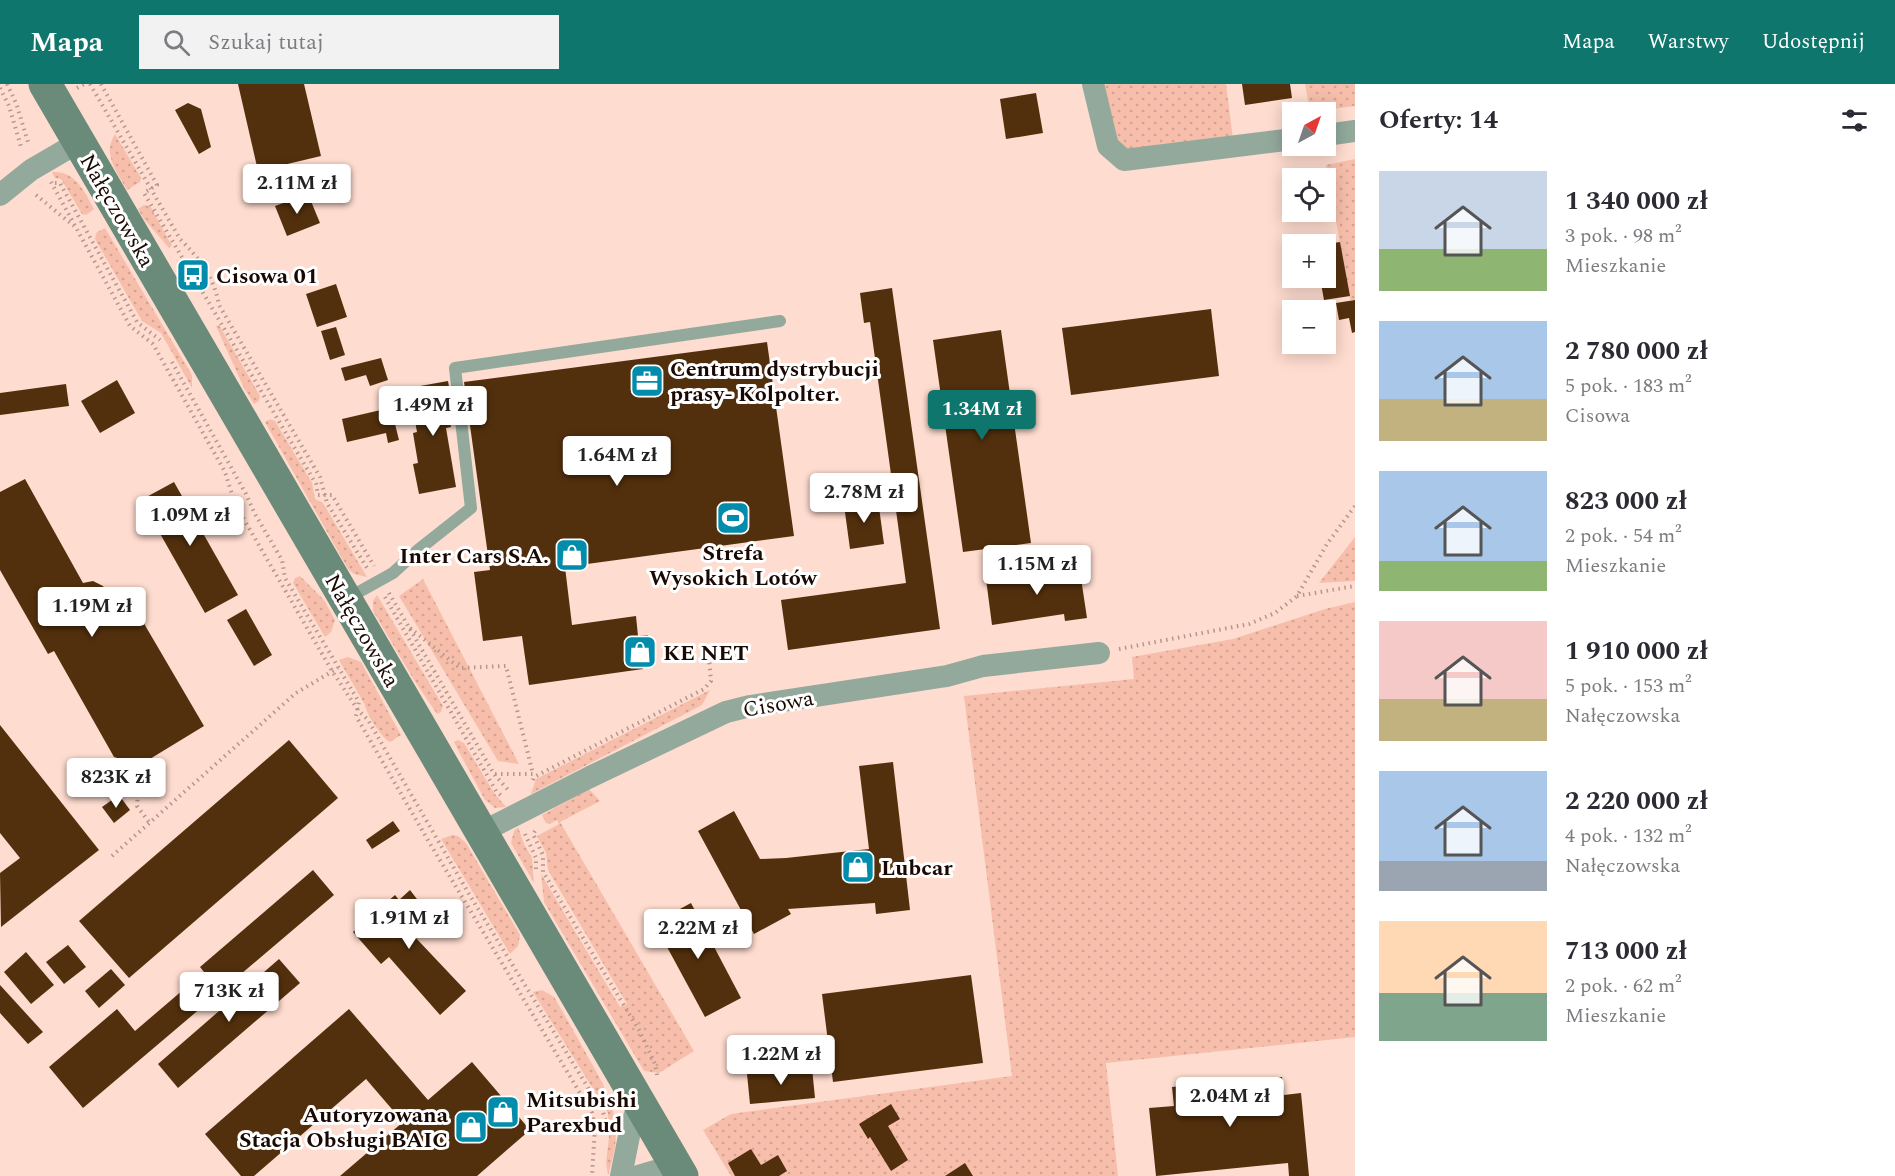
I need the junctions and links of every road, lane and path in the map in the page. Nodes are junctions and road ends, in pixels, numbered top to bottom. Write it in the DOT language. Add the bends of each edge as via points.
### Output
graph roads {
  1 [pos="7,84"];
  2 [pos="45,84"];
  3 [pos="90,84"];
  4 [pos="101,84"];
  5 [pos="1093,84"];
  6 [pos="0,88"];
  7 [pos="1355,131"];
  8 [pos="1336,134"];
  9 [pos="1282,140"];
  10 [pos="79,142"];
  11 [pos="27,179"];
  12 [pos="151,189"];
  13 [pos="76,227"];
  14 [pos="780,321"];
  15 [pos="164,348"];
  16 [pos="169,357"];
  17 [pos="326,495"];
  18 [pos="1355,506"];
  19 [pos="379,581"];
  20 [pos="1355,586"];
  21 [pos="1297,596"];
  22 [pos="345,599"];
  23 [pos="408,626"];
  24 [pos="1099,653"];
  25 [pos="709,659"];
  26 [pos="338,668"];
  27 [pos="332,671"];
  28 [pos="358,710"];
  29 [pos="405,764"];
  30 [pos="397,769"];
  31 [pos="494,774"];
  32 [pos="534,775"];
  33 [pos="139,782"];
  34 [pos="531,785"];
  35 [pos="513,794"];
  36 [pos="507,801"];
  37 [pos="149,822"];
  38 [pos="536,828"];
  39 [pos="482,832"];
  40 [pos="112,856"];
  41 [pos="649,1093"];
  42 [pos="603,1140"];
  43 [pos="679,1174"];
  44 [pos="592,1176"];
  45 [pos="621,1176"];
  46 [pos="638,1176"];
  1 -- 11 [label="path" via="29,146"];
  2 -- 10 [label="street, Nałęczowska"];
  3 -- 12 [label="path"];
  4 -- 12 [label="path" via="157,185"];
  5 -- 9 [label="street" via="1108,146 1124,160"];
  6 -- 11 [label="path" via="24,156"];
  7 -- 8 [label="street"];
  10 -- 11 [label="street"];
  10 -- 22 [label="street, Nałęczowska"];
  11 -- 13 [label="path"];
  11 -- 13 [label="path" via="29,189"];
  11 -- 15 [label="path" via="60,183 137,322 158,338"];
  12 -- 17 [label="path" via="180,239 200,259 217,289 219,305 320,477"];
  12 -- 17 [label="path" via="144,193 288,435 316,484 318,495"];
  13 -- 27 [label="path" via="130,326 153,344 225,472 235,504"];
  14 -- 19 [label="lane" via="455,368 471,508"];
  16 -- 26 [label="path" via="282,560 285,578"];
  17 -- 19 [label="path" via="327,503"];
  17 -- 19 [label="path" via="332,495"];
  18 -- 21 [label="path"];
  19 -- 22 [label="lane"];
  19 -- 23 [label="path"];
  19 -- 36 [label="path" via="496,791"];
  20 -- 21 [label="path"];
  21 -- 24 [label="path" via="1275,613 1249,624"];
  22 -- 39 [label="street, Nałęczowska"];
  23 -- 31 [label="path"];
  23 -- 32 [label="path" via="460,668 506,666"];
  24 -- 39 [label="street, Cisowa" via="983,666 947,676 726,712"];
  25 -- 32 [label="path" via="711,681 705,689"];
  26 -- 27 [label="path"];
  26 -- 28 [label="path" via="359,702"];
  27 -- 28 [label="path"];
  27 -- 37 [label="path" via="296,693"];
  28 -- 30 [label="path"];
  28 -- 44 [label="path" via="356,716 429,842 592,1113"];
  29 -- 30 [label="path"];
  30 -- 42 [label="path" via="603,1112"];
  31 -- 32 [label="path"];
  31 -- 35 [label="path"];
  32 -- 34 [label="path"];
  33 -- 37 [label="path" via="137,806"];
  37 -- 40 [label="path"];
  38 -- 41 [label="path" via="533,834 543,855 543,872 639,1030 655,1064"];
  39 -- 41 [label="street, Nałęczowska"];
  41 -- 43 [label="street, Nałęczowska"];
  41 -- 45 [label="street" via="631,1126"];
  43 -- 46 [label="street" via="655,1171"];
}
